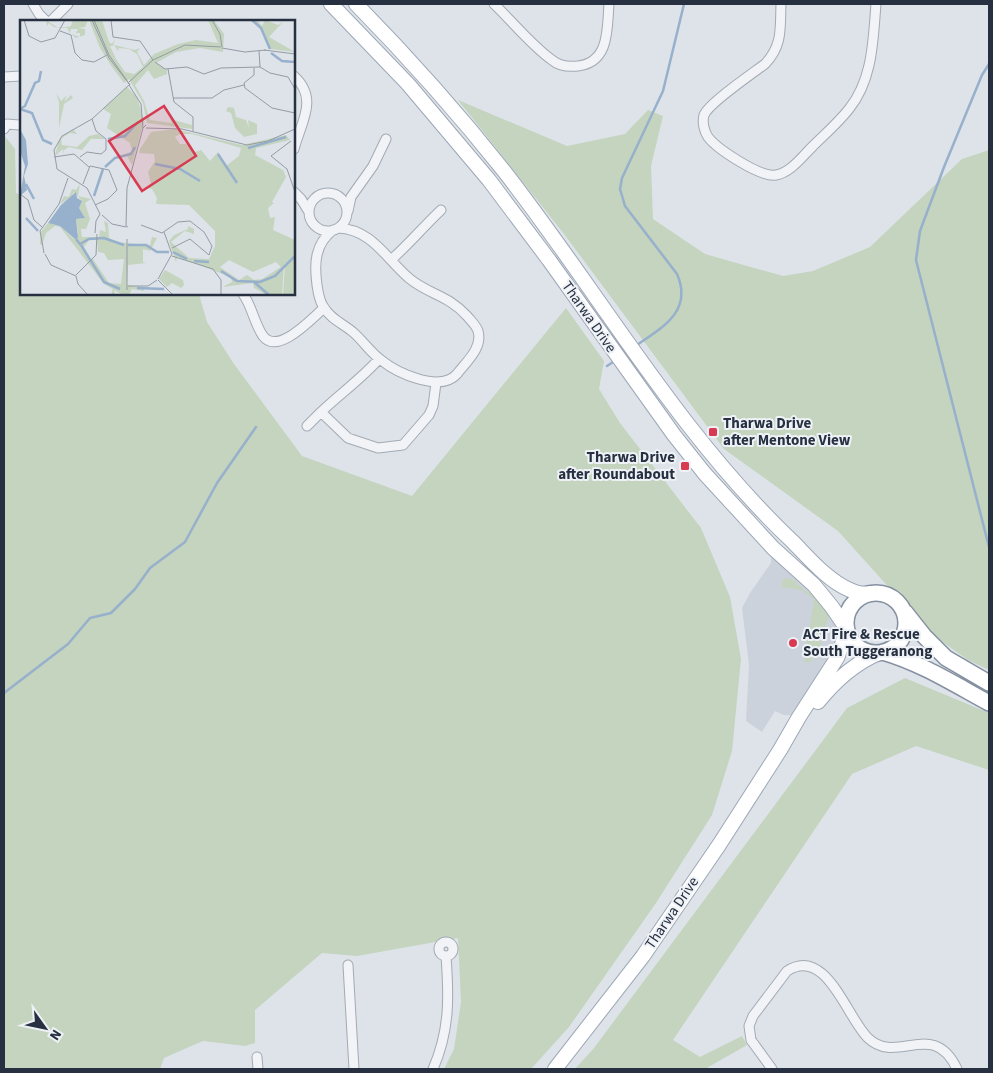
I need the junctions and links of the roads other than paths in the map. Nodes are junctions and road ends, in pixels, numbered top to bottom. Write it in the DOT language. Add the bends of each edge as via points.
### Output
graph roads {
  1 [pos="33,4"];
  2 [pos="68,4"];
  3 [pos="331,4"];
  4 [pos="356,4"];
  5 [pos="494,4"];
  6 [pos="609,4"];
  7 [pos="781,4"];
  8 [pos="876,4"];
  9 [pos="45,20"];
  10 [pos="52,20"];
  11 [pos="20,76"];
  12 [pos="4,77"];
  13 [pos="295,77"];
  14 [pos="5,124"];
  15 [pos="20,125"];
  16 [pos="386,139"];
  17 [pos="295,146"];
  18 [pos="356,188"];
  19 [pos="295,191"];
  20 [pos="295,192"];
  21 [pos="337,194"];
  22 [pos="318,195"];
  23 [pos="441,210"];
  24 [pos="309,212"];
  25 [pos="348,213"];
  26 [pos="316,226"];
  27 [pos="336,229"];
  28 [pos="358,232"];
  29 [pos="319,247"];
  30 [pos="392,259"];
  31 [pos="243,295"];
  32 [pos="324,308"];
  33 [pos="379,359"];
  34 [pos="436,383"];
  35 [pos="321,412"];
  36 [pos="307,426"];
  37 [pos="873,593"];
  38 [pos="904,610"];
  39 [pos="847,630"];
  40 [pos="881,652"];
  41 [pos="989,683"];
  42 [pos="989,703"];
  43 [pos="780,750"];
  44 [pos="446,956"];
  45 [pos="348,965"];
  46 [pos="257,1057"];
  47 [pos="258,1069"];
  48 [pos="354,1069"];
  49 [pos="433,1069"];
  50 [pos="555,1069"];
  51 [pos="772,1069"];
  52 [pos="957,1069"];
  1 -- 9 [label="street"];
  2 -- 10 [label="street"];
  3 -- 39 [label="main road, Tharwa Drive" via="408,84 520,220 705,474 773,548 814,585"];
  4 -- 37 [label="main road, Tharwa Drive" via="483,146 541,220 701,442 738,486 838,584 859,594"];
  5 -- 6 [label="street" via="553,61 581,66 603,49 607,40"];
  7 -- 8 [label="street" via="780,39 773,55 709,108 703,121 705,132 713,142 754,171 772,176 788,170 838,121 860,93 870,67"];
  11 -- 12 [label="street"];
  13 -- 17 [label="street" via="302,85 308,104"];
  14 -- 15 [label="street"];
  16 -- 18 [label="street" via="373,166"];
  18 -- 21 [label="street"];
  18 -- 25 [label="street"];
  19 -- 22 [label="street"];
  20 -- 24 [label="street"];
  21 -- 22 [label="street"];
  21 -- 25 [label="street" via="345,201"];
  22 -- 24 [label="street"];
  23 -- 30 [label="street"];
  24 -- 26 [label="street"];
  25 -- 27 [label="street"];
  25 -- 28 [label="street"];
  26 -- 27 [label="street" via="324,230"];
  26 -- 29 [label="street"];
  27 -- 28 [label="street"];
  27 -- 29 [label="street" via="325,236"];
  28 -- 30 [label="street"];
  29 -- 32 [label="street" via="315,272"];
  30 -- 34 [label="street" via="412,281 459,308 478,331 478,346 454,377"];
  31 -- 32 [label="street" via="263,336 271,342 288,338"];
  32 -- 33 [label="street" via="355,333"];
  33 -- 34 [label="street" via="401,373"];
  33 -- 35 [label="street"];
  34 -- 35 [label="street" via="429,415 403,444 378,448 348,438"];
  35 -- 36 [label="street"];
  37 -- 38 [label="highway" via="891,597"];
  37 -- 39 [label="highway" via="863,596 849,610"];
  38 -- 40 [label="highway" via="906,628 903,636 898,644"];
  38 -- 41 [label="highway" via="946,658"];
  39 -- 40 [label="highway" via="859,648"];
  39 -- 43 [label="main road, Tharwa Drive" via="837,658"];
  40 -- 42 [label="highway" via="926,668"];
  40 -- 43 [label="main road, Tharwa Drive" via="866,658 828,689"];
  43 -- 50 [label="main road, Tharwa Drive" via="643,956"];
  44 -- 49 [label="street" via="446,1033"];
  45 -- 48 [label="street"];
  46 -- 47 [label="street"];
  51 -- 52 [label="street" via="751,1040 749,1026 787,971 804,965 817,970 830,981 864,1034 875,1044 889,1048 933,1045 948,1053"];
}
